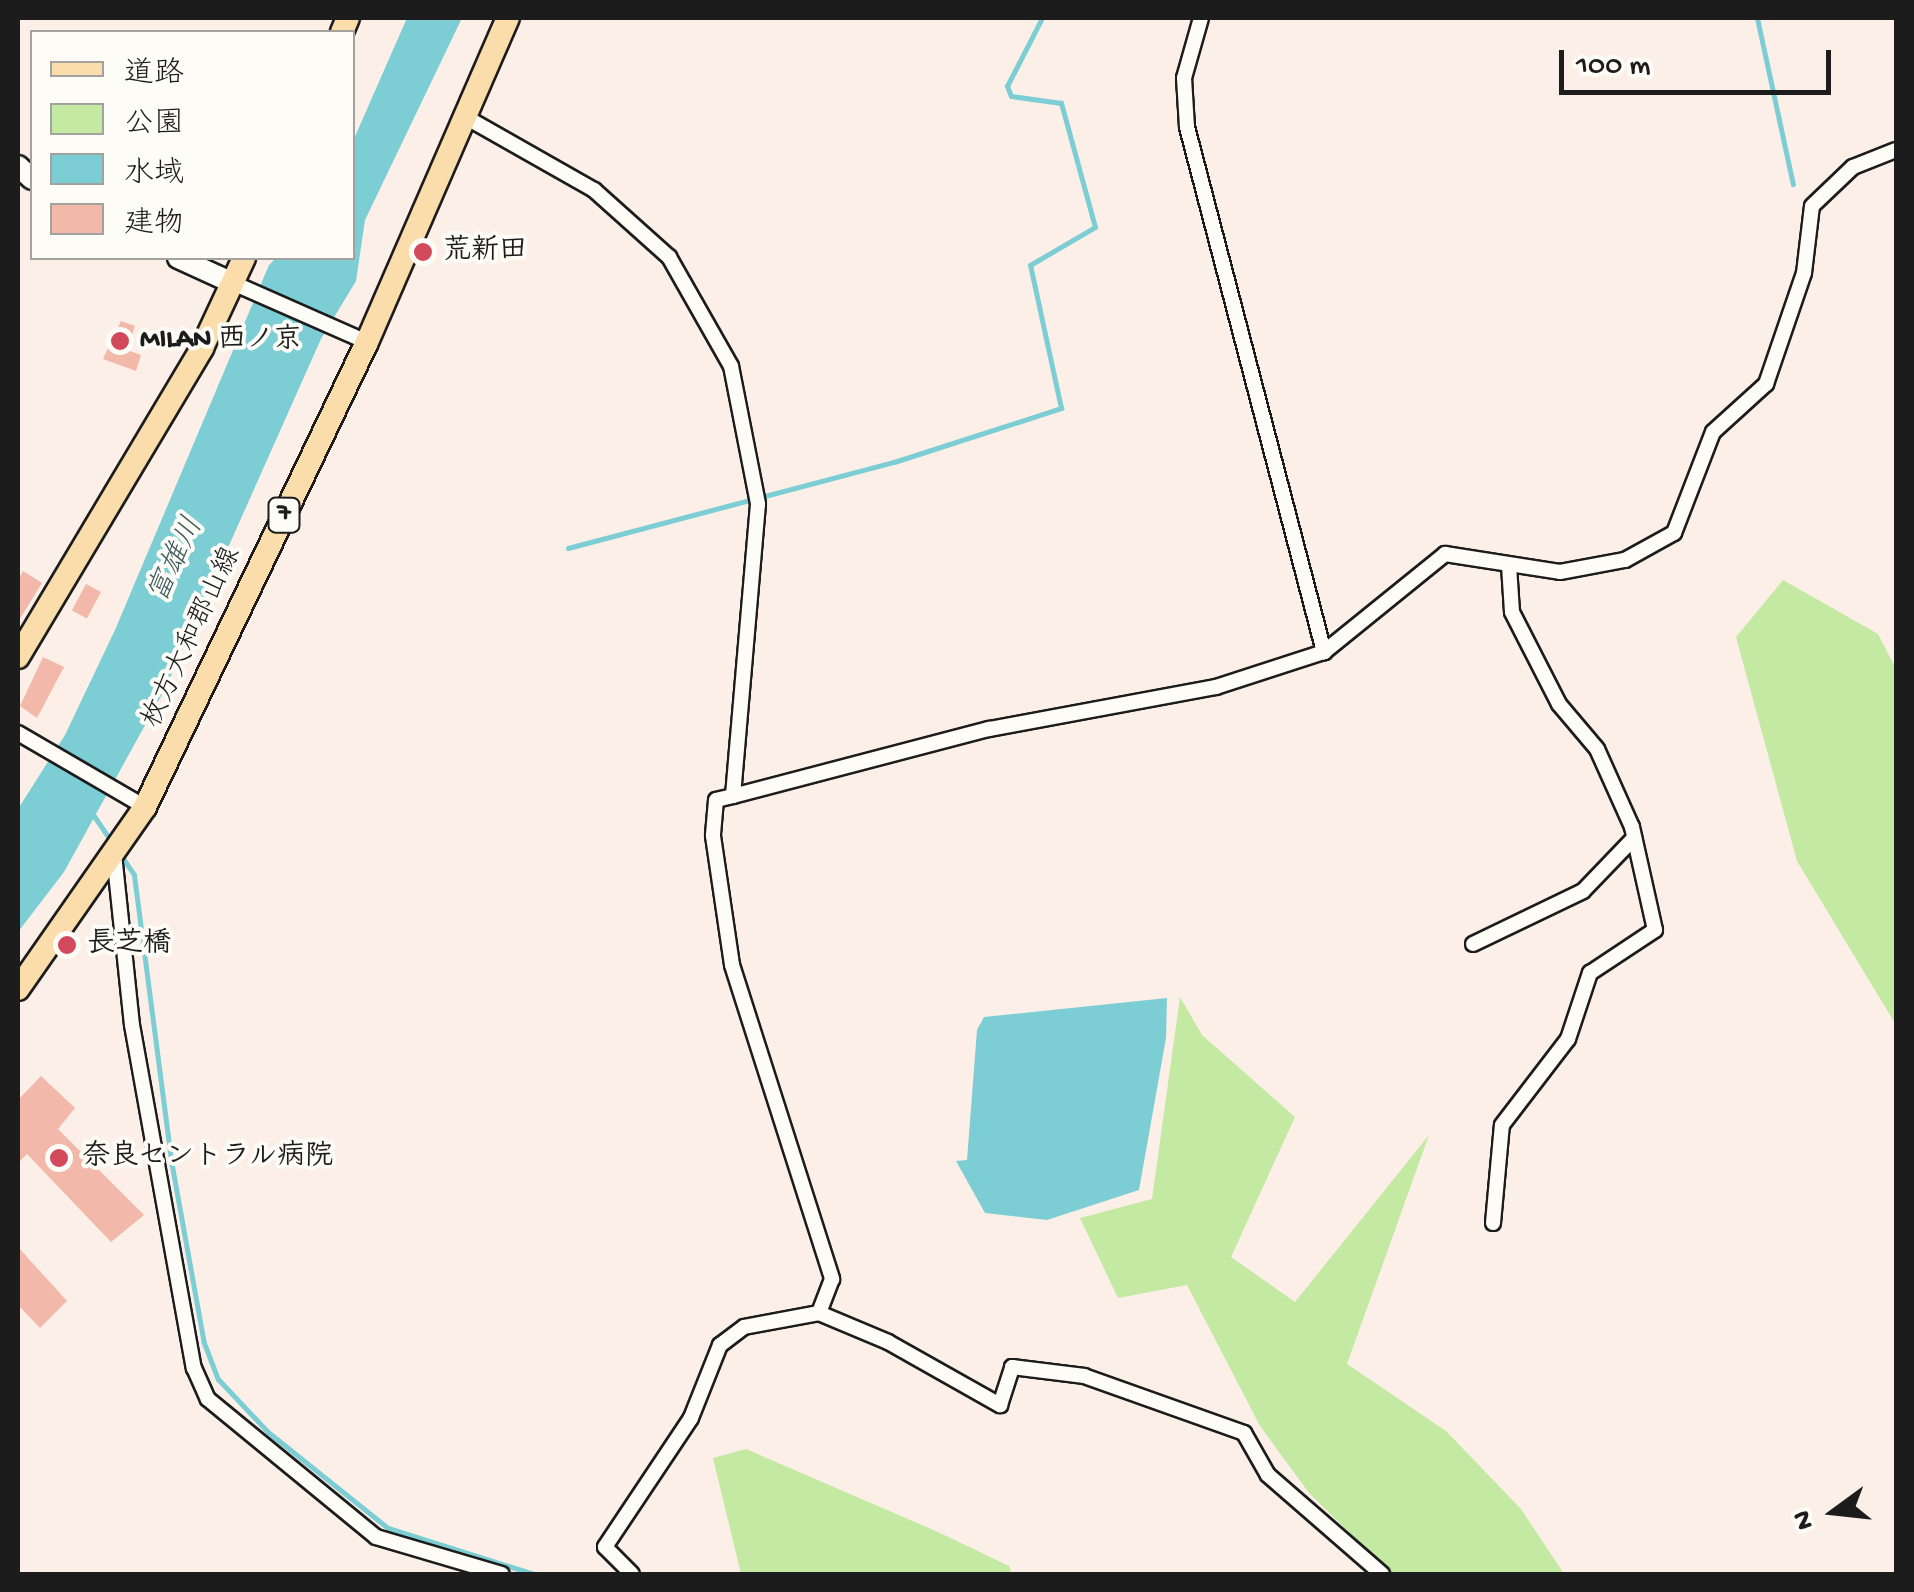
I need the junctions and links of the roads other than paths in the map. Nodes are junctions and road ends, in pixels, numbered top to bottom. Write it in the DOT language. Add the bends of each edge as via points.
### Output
graph roads {
  1 [pos="508,18"];
  2 [pos="1201,18"];
  3 [pos="461,114"];
  4 [pos="1896,150"];
  5 [pos="182,260"];
  6 [pos="244,260"];
  7 [pos="241,286"];
  8 [pos="368,342"];
  9 [pos="1510,565"];
  10 [pos="1324,652"];
  11 [pos="18,657"];
  12 [pos="18,734"];
  13 [pos="733,796"];
  14 [pos="138,802"];
  15 [pos="1634,838"];
  16 [pos="114,854"];
  17 [pos="1473,944"];
  18 [pos="18,989"];
  19 [pos="1492,1223"];
  20 [pos="818,1313"];
  21 [pos="502,1574"];
  22 [pos="632,1574"];
  23 [pos="1382,1574"];
  1 -- 3 [label="main road, 枚方大和郡山線 / 7"];
  2 -- 10 [label="street" via="1184,78 1186,127"];
  3 -- 8 [label="main road, 枚方大和郡山線 / 7"];
  3 -- 13 [label="street" via="594,190 669,256 730,366 758,504"];
  4 -- 9 [label="street" via="1853,168 1812,206 1804,273 1766,384 1713,432 1674,533 1625,560 1560,572"];
  5 -- 7 [label="street"];
  6 -- 7 [label="main road"];
  7 -- 8 [label="street"];
  7 -- 11 [label="main road"];
  8 -- 14 [label="main road, 枚方大和郡山線 / 7"];
  9 -- 10 [label="street" via="1445,554"];
  9 -- 15 [label="street" via="1512,612 1559,704 1597,750"];
  10 -- 13 [label="street" via="1216,688 989,729"];
  12 -- 14 [label="street"];
  13 -- 20 [label="street" via="716,800 712,836 732,965 832,1280"];
  14 -- 16 [label="main road, 枚方大和郡山線 / 7"];
  15 -- 17 [label="street" via="1583,891"];
  15 -- 19 [label="street" via="1654,930 1590,973 1568,1038 1502,1125"];
  16 -- 18 [label="main road, 枚方大和郡山線 / 7"];
  16 -- 21 [label="street" via="135,1045 194,1368 208,1399 376,1537"];
  20 -- 22 [label="street" via="744,1327 720,1345 691,1418 605,1547"];
  20 -- 23 [label="street" via="888,1342 1000,1404 1012,1367 1084,1376 1244,1433 1268,1475"];
}
